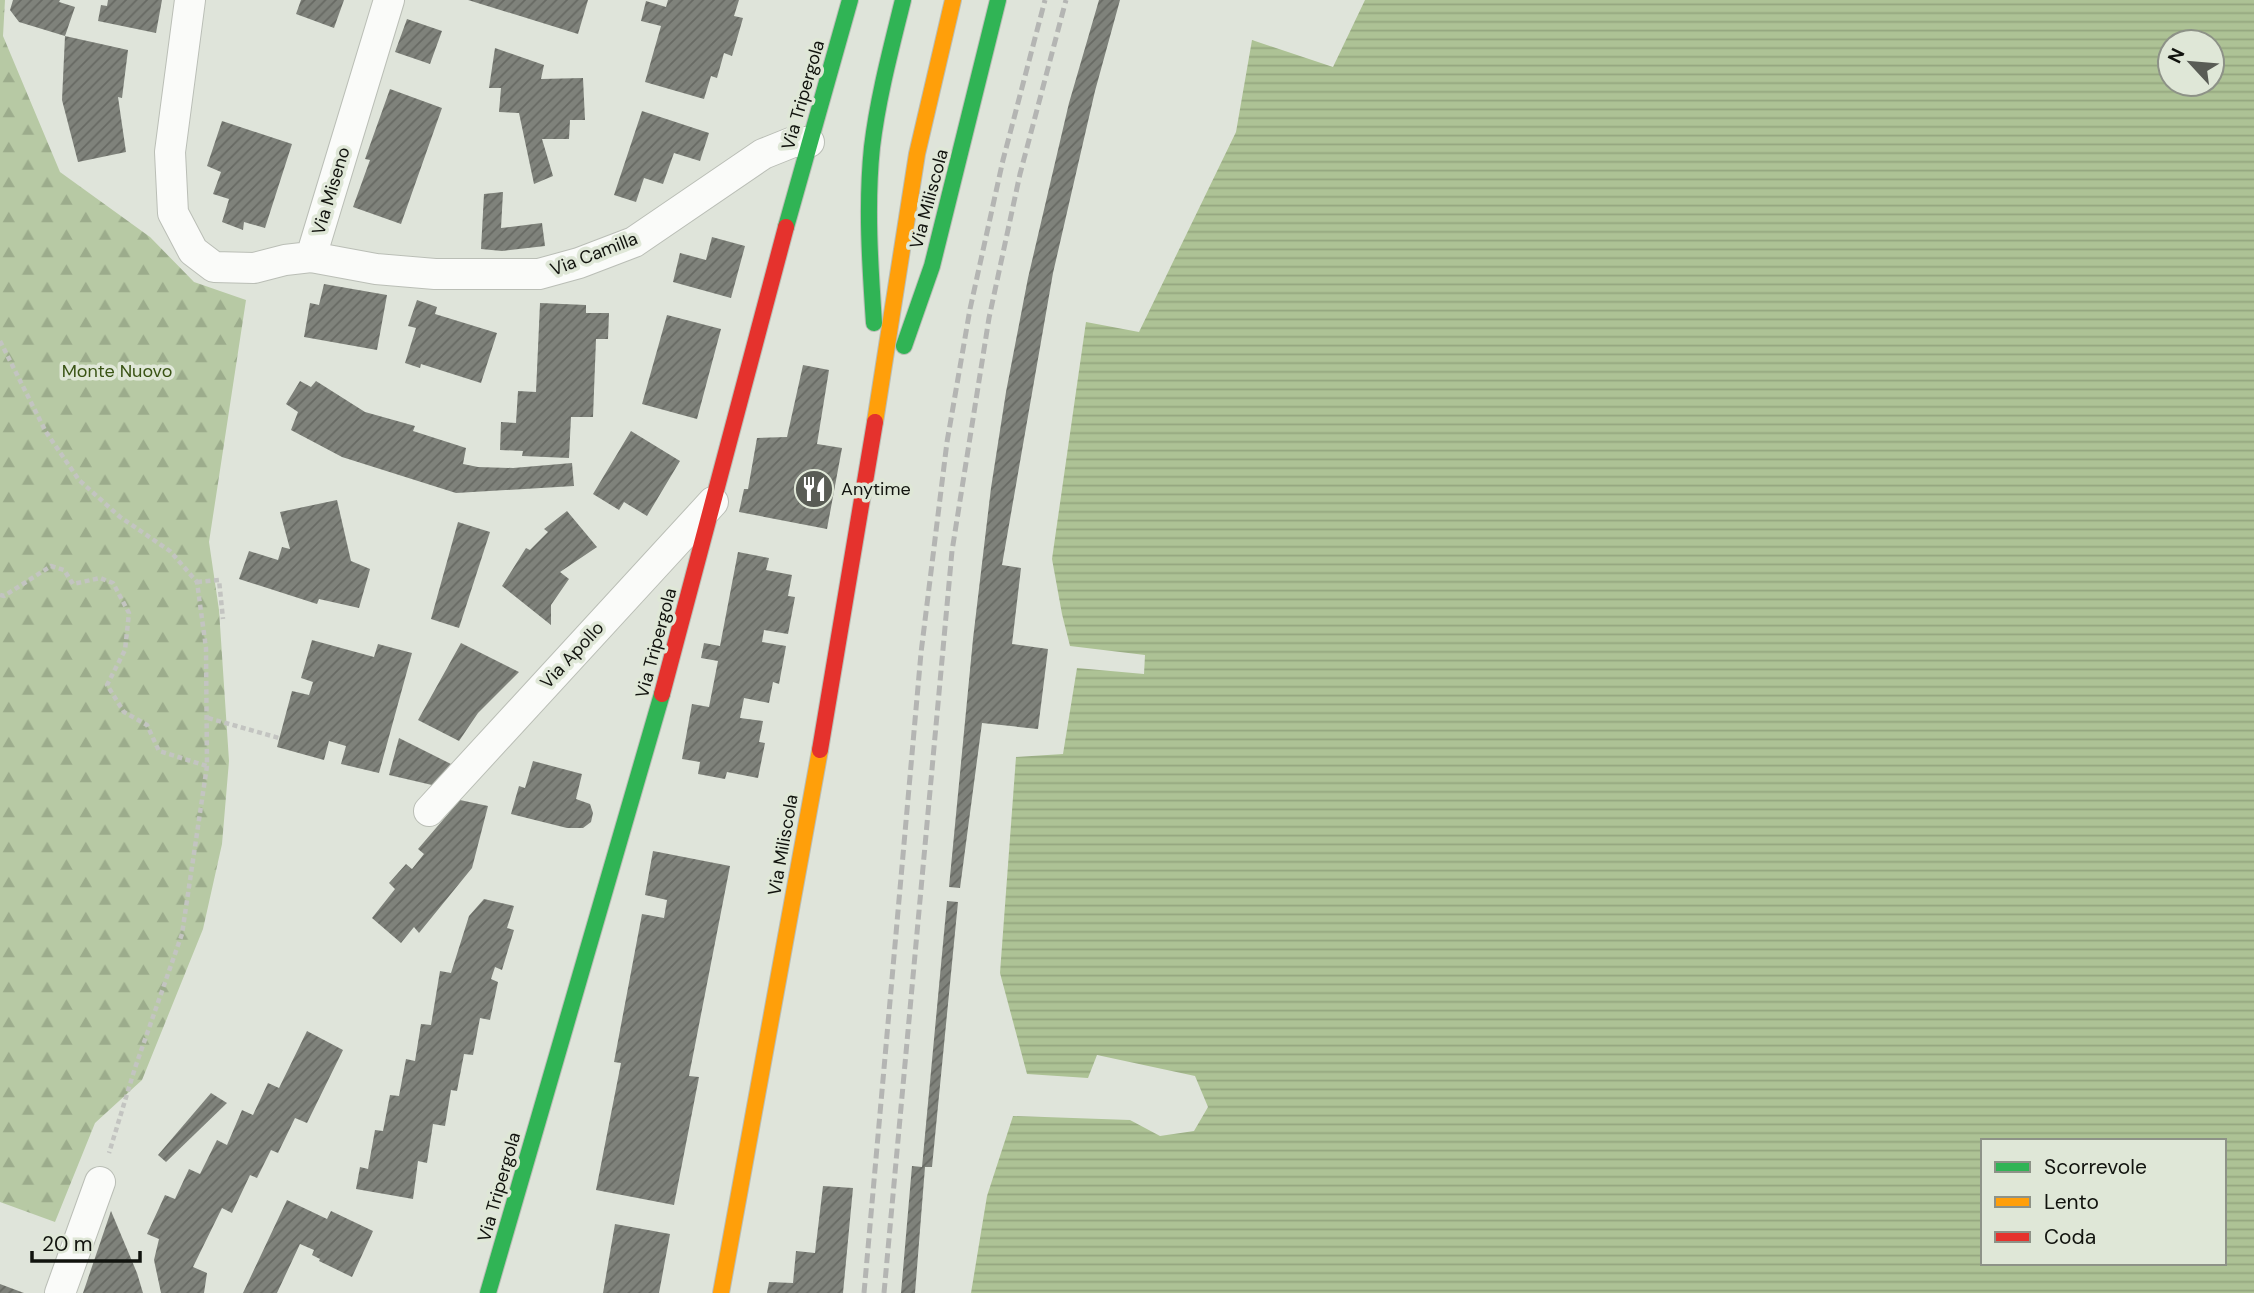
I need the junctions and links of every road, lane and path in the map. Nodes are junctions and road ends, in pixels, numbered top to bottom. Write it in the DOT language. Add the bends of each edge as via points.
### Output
graph roads {
  1 [pos="190,0"];
  2 [pos="389,0"];
  3 [pos="850,0"];
  4 [pos="903,0"];
  5 [pos="953,0"];
  6 [pos="998,0"];
  7 [pos="809,142"];
  8 [pos="311,257"];
  9 [pos="0,341"];
  10 [pos="878,402"];
  11 [pos="715,499"];
  12 [pos="197,582"];
  13 [pos="0,595"];
  14 [pos="223,619"];
  15 [pos="208,718"];
  16 [pos="279,738"];
  17 [pos="207,766"];
  18 [pos="429,811"];
  19 [pos="100,1182"];
  20 [pos="60,1293"];
  21 [pos="488,1293"];
  22 [pos="720,1293"];
  1 -- 8 [label="street, Via Miseno" via="170,152 173,213 193,251 214,267 254,268"];
  2 -- 8 [label="street, Via Miseno"];
  3 -- 7 [label="street, Via Tripergola"];
  4 -- 10 [label="street, Via Miliscola" via="872,146 869,248"];
  5 -- 10 [label="street, Via Miliscola" via="917,154"];
  6 -- 10 [label="street, Via Miliscola" via="932,266 911,332"];
  7 -- 8 [label="street, Via Camilla" via="793,142 763,154 634,242 539,274 436,274"];
  7 -- 11 [label="street, Via Tripergola"];
  9 -- 12 [label="path" via="46,432 79,480 120,517 170,551"];
  10 -- 22 [label="street, Via Miliscola" via="796,889"];
  11 -- 18 [label="street, Via Apollo"];
  11 -- 21 [label="street, Via Tripergola" via="602,909"];
  12 -- 14 [label="path" via="219,580"];
  12 -- 15 [label="path" via="206,648"];
  13 -- 17 [label="path" via="51,566 64,570 73,584 100,578 113,583 129,612 125,650 107,685 124,712 147,725 159,751"];
  15 -- 16 [label="path"];
  15 -- 17 [label="path"];
  17 -- 19 [label="path" via="182,934"];
  19 -- 20 [label="street"];
}
